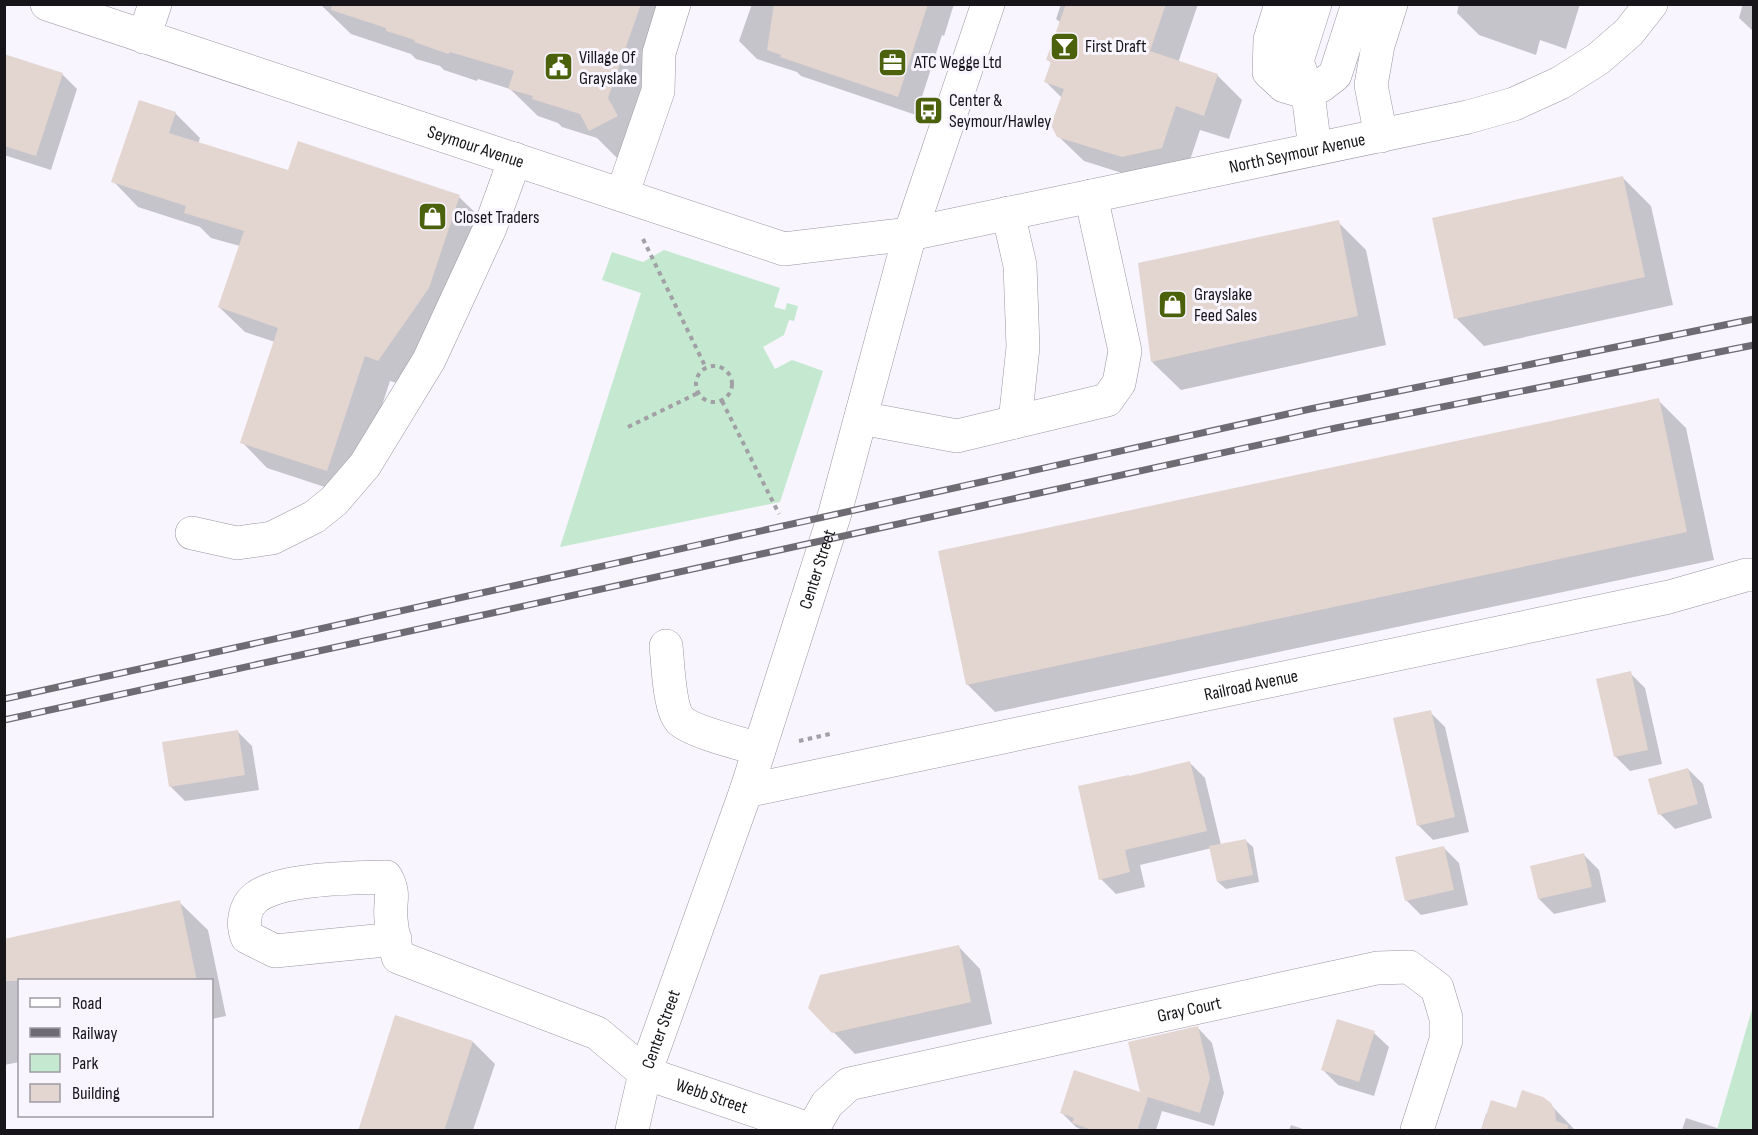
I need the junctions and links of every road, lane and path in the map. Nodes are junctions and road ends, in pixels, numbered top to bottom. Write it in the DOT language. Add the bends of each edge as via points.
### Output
graph roads {
  1 [pos="47,4"];
  2 [pos="155,4"];
  3 [pos="674,4"];
  4 [pos="988,4"];
  5 [pos="1281,4"];
  6 [pos="1294,4"];
  7 [pos="1315,4"];
  8 [pos="1338,4"];
  9 [pos="1358,4"];
  10 [pos="1391,4"];
  11 [pos="1651,4"];
  12 [pos="144,37"];
  13 [pos="1308,93"];
  14 [pos="1381,135"];
  15 [pos="1314,149"];
  16 [pos="515,159"];
  17 [pos="622,195"];
  18 [pos="1091,196"];
  19 [pos="1008,213"];
  20 [pos="910,234"];
  21 [pos="643,239"];
  22 [pos="706,368"];
  23 [pos="698,393"];
  24 [pos="722,401"];
  25 [pos="861,418"];
  26 [pos="1015,422"];
  27 [pos="628,427"];
  28 [pos="779,514"];
  29 [pos="192,533"];
  30 [pos="1754,575"];
  31 [pos="666,646"];
  32 [pos="759,749"];
  33 [pos="746,791"];
  34 [pos="395,939"];
  35 [pos="645,1073"];
  36 [pos="812,1130"];
  37 [pos="632,1131"];
  38 [pos="1417,1131"];
  1 -- 12 [label="street, Seymour Avenue"];
  2 -- 12 [label="street"];
  3 -- 17 [label="street" via="659,52 658,91"];
  4 -- 20 [label="street, Center Street"];
  5 -- 13 [label="street" via="1270,40 1269,72 1284,86"];
  6 -- 13 [label="street" via="1279,66 1288,79"];
  7 -- 13 [label="street" via="1297,61"];
  8 -- 13 [label="street"];
  9 -- 13 [label="street" via="1335,75"];
  10 -- 14 [label="street" via="1371,85"];
  11 -- 14 [label="street, North Seymour Avenue" via="1629,32 1598,59 1560,83 1514,104"];
  12 -- 16 [label="street, Seymour Avenue"];
  13 -- 15 [label="street"];
  14 -- 15 [label="street, North Seymour Avenue"];
  15 -- 18 [label="street, North Seymour Avenue"];
  16 -- 17 [label="street, Seymour Avenue"];
  16 -- 29 [label="street" via="490,228 429,360 364,465 334,501 314,517 272,537 237,543"];
  17 -- 20 [label="street, Seymour Avenue" via="784,249"];
  18 -- 19 [label="street, North Seymour Avenue"];
  18 -- 26 [label="street" via="1125,351 1119,383 1107,400"];
  19 -- 20 [label="street, North Seymour Avenue"];
  19 -- 26 [label="street" via="1020,265 1023,347"];
  20 -- 25 [label="street, Center Street"];
  21 -- 22 [label="path"];
  22 -- 23 [label="path" via="697,377"];
  22 -- 24 [label="path" via="717,366 731,376 732,388"];
  23 -- 24 [label="path" via="704,400"];
  23 -- 27 [label="path"];
  24 -- 28 [label="path"];
  25 -- 26 [label="street" via="957,436"];
  25 -- 32 [label="street, Center Street" via="838,503"];
  30 -- 33 [label="street, Railroad Avenue" via="1657,599"];
  31 -- 32 [label="street" via="673,707 680,720"];
  32 -- 33 [label="street, Center Street"];
  33 -- 35 [label="street, Center Street"];
  34 -- 35 [label="street" via="398,957 597,1033"];
  35 -- 36 [label="street, Webb Street"];
  35 -- 37 [label="street, Center Street"];
  36 -- 38 [label="street, Gray Court" via="827,1104 849,1084 1377,968 1409,967 1437,988 1446,1018 1446,1040"];
}
